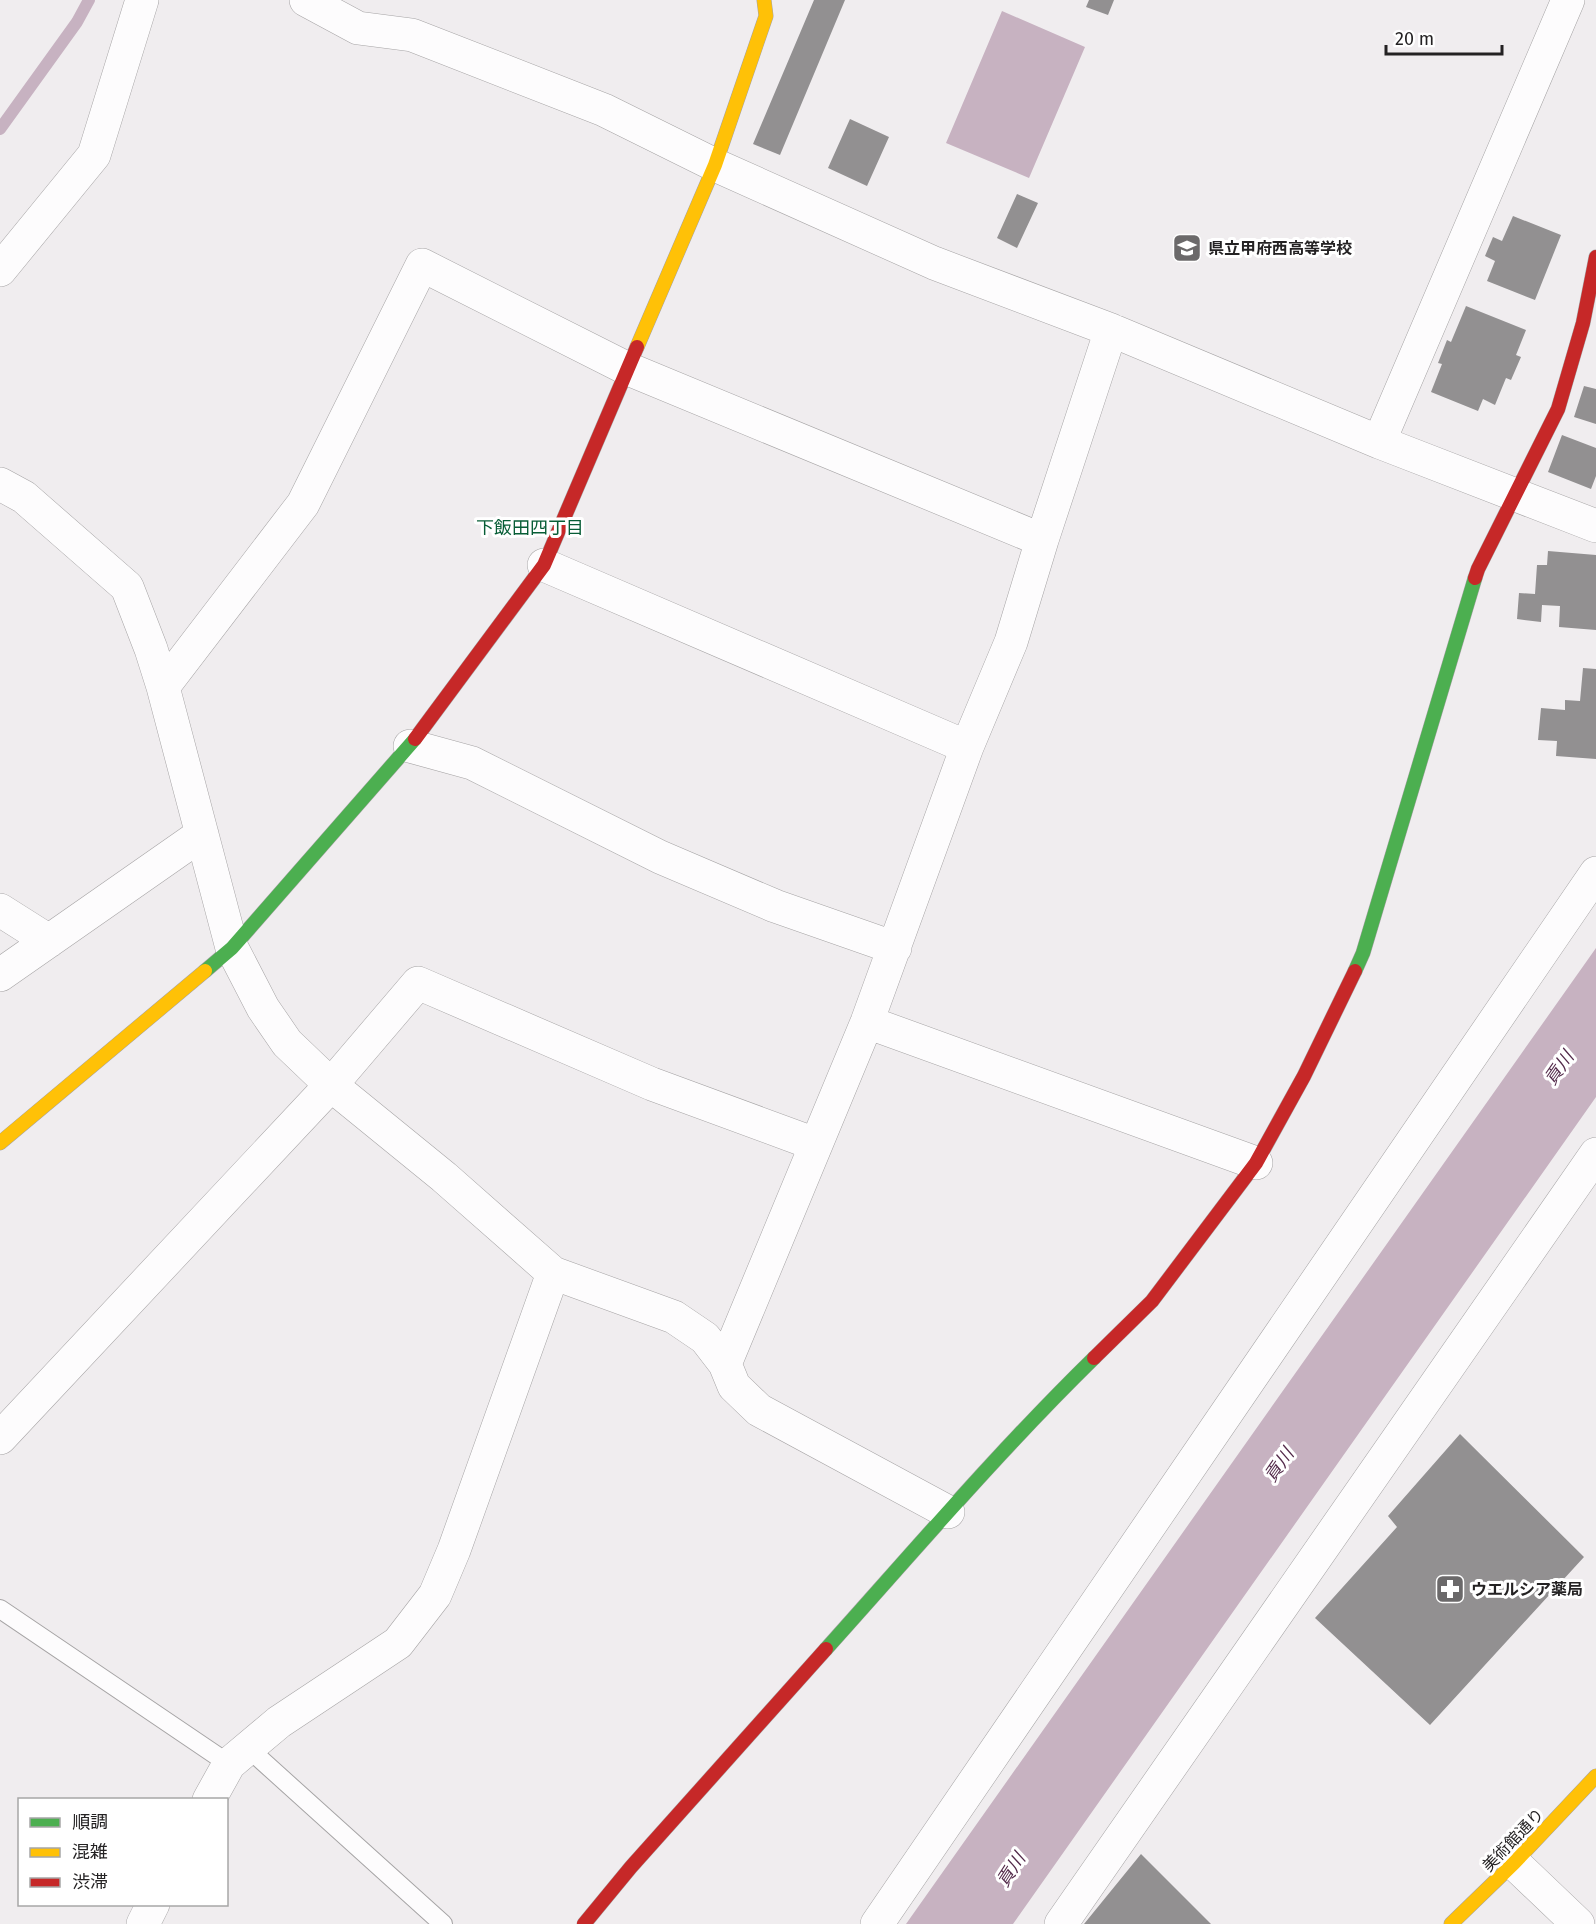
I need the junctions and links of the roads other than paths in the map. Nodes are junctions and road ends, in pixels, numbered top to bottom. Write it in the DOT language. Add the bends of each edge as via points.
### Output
graph roads {
  1 [pos="142,0"];
  2 [pos="306,0"];
  3 [pos="764,0"];
  4 [pos="1568,0"];
  5 [pos="715,165"];
  6 [pos="1596,257"];
  7 [pos="0,270"];
  8 [pos="1111,330"];
  9 [pos="626,368"];
  10 [pos="1379,442"];
  11 [pos="0,484"];
  12 [pos="1515,494"];
  13 [pos="1596,526"];
  14 [pos="1042,540"];
  15 [pos="544,565"];
  16 [pos="163,687"];
  17 [pos="410,746"];
  18 [pos="968,747"];
  19 [pos="202,834"];
  20 [pos="1596,873"];
  21 [pos="0,910"];
  22 [pos="49,941"];
  23 [pos="232,948"];
  24 [pos="895,948"];
  25 [pos="0,975"];
  26 [pos="867,1022"];
  27 [pos="331,1085"];
  28 [pos="0,1143"];
  29 [pos="815,1144"];
  30 [pos="1596,1154"];
  31 [pos="1256,1163"];
  32 [pos="553,1273"];
  33 [pos="725,1364"];
  34 [pos="0,1438"];
  35 [pos="948,1512"];
  36 [pos="0,1609"];
  37 [pos="238,1756"];
  38 [pos="1596,1776"];
  39 [pos="210,1798"];
  40 [pos="1514,1863"];
  41 [pos="152,1906"];
  42 [pos="143,1924"];
  43 [pos="443,1924"];
  44 [pos="584,1924"];
  45 [pos="878,1924"];
  46 [pos="1061,1924"];
  47 [pos="1451,1924"];
  48 [pos="1578,1924"];
  1 -- 7 [label="street" via="94,155"];
  2 -- 5 [label="street" via="358,28 412,35 604,110"];
  3 -- 5 [label="main road" via="766,16"];
  4 -- 10 [label="street"];
  5 -- 8 [label="street" via="934,263"];
  5 -- 9 [label="main road"];
  6 -- 12 [label="main road" via="1558,409"];
  8 -- 10 [label="street"];
  8 -- 14 [label="street"];
  9 -- 14 [label="street"];
  9 -- 15 [label="main road"];
  9 -- 16 [label="street" via="422,265 303,504"];
  10 -- 12 [label="street"];
  11 -- 16 [label="street" via="24,496 128,587"];
  12 -- 13 [label="street"];
  12 -- 31 [label="main road" via="1478,569 1363,953 1304,1076"];
  14 -- 18 [label="street" via="1011,642"];
  15 -- 17 [label="main road"];
  15 -- 18 [label="street"];
  16 -- 19 [label="street"];
  17 -- 23 [label="main road"];
  17 -- 24 [label="street" via="472,763 660,857 776,906"];
  18 -- 24 [label="street"];
  19 -- 22 [label="street"];
  19 -- 23 [label="street"];
  20 -- 45 [label="street"];
  21 -- 22 [label="street"];
  22 -- 25 [label="street"];
  23 -- 27 [label="street" via="263,1008 287,1043"];
  23 -- 28 [label="main road"];
  24 -- 26 [label="street"];
  26 -- 29 [label="street"];
  26 -- 31 [label="street"];
  27 -- 29 [label="street" via="418,983 652,1084"];
  27 -- 32 [label="street"];
  27 -- 34 [label="street"];
  29 -- 33 [label="street"];
  30 -- 46 [label="street"];
  31 -- 35 [label="main road" via="1152,1301 1065,1386"];
  32 -- 33 [label="street" via="674,1317 705,1338"];
  32 -- 37 [label="street" via="435,1595 398,1643 279,1722"];
  33 -- 35 [label="street" via="734,1386 759,1410"];
  35 -- 44 [label="main road"];
  36 -- 37 [label="lane"];
  37 -- 39 [label="street"];
  37 -- 43 [label="lane"];
  38 -- 40 [label="main road, 美術館通り"];
  40 -- 47 [label="main road, 美術館通り"];
  40 -- 48 [label="street"];
  41 -- 42 [label="street"];
}
